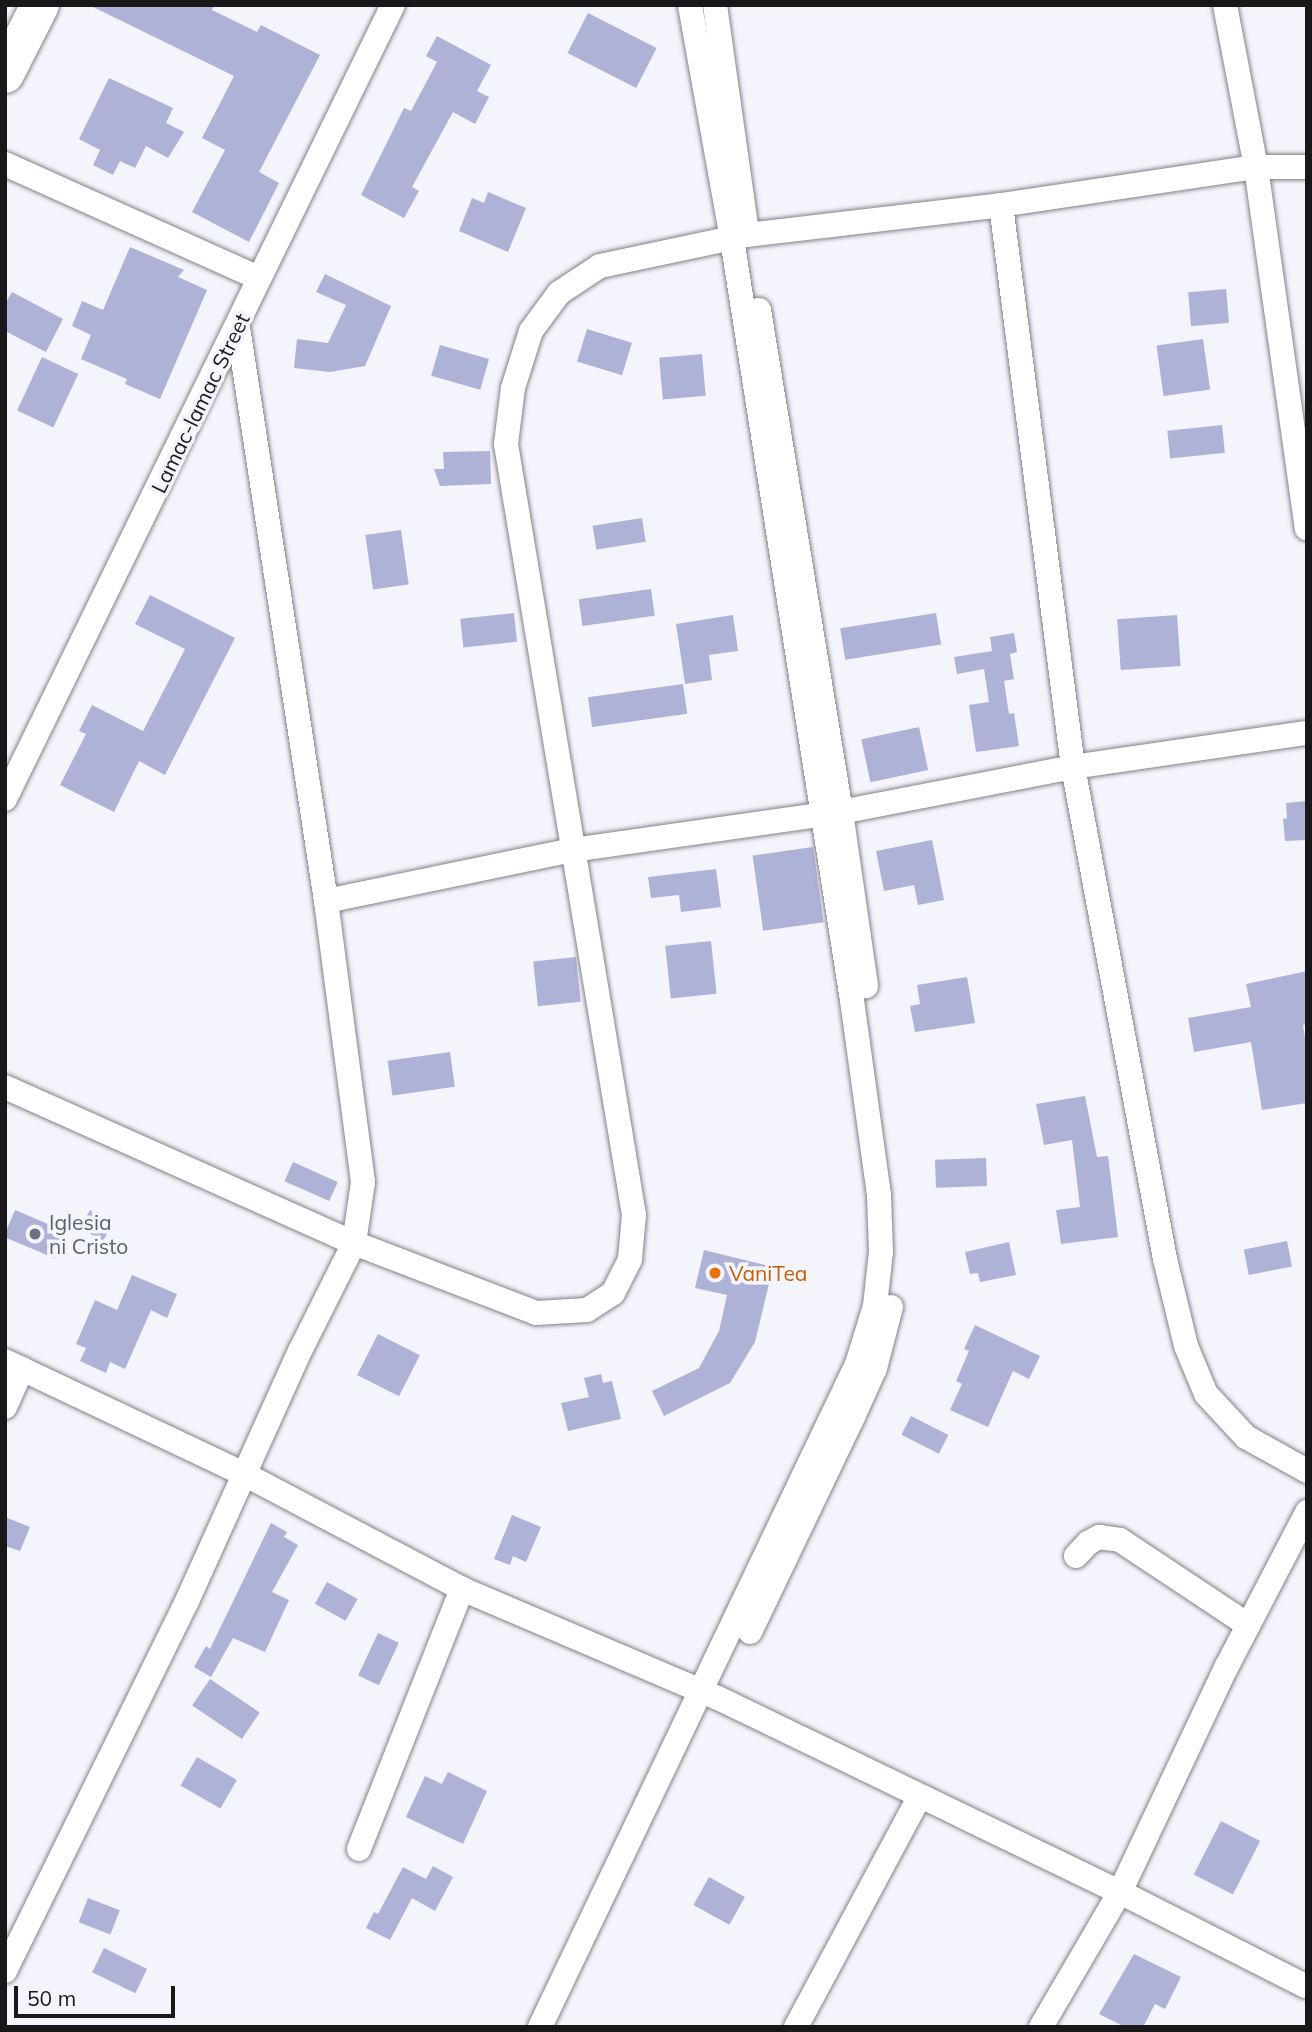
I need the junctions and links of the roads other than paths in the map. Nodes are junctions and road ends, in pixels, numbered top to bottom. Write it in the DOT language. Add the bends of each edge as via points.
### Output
graph roads {
  1 [pos="40,5"];
  2 [pos="393,5"];
  3 [pos="690,5"];
  4 [pos="715,5"];
  5 [pos="1224,5"];
  6 [pos="5,74"];
  7 [pos="5,164"];
  8 [pos="1256,167"];
  9 [pos="1307,167"];
  10 [pos="1001,205"];
  11 [pos="739,237"];
  12 [pos="259,278"];
  13 [pos="238,327"];
  14 [pos="1297,411"];
  15 [pos="1307,528"];
  16 [pos="1307,733"];
  17 [pos="1073,766"];
  18 [pos="5,799"];
  19 [pos="831,814"];
  20 [pos="573,850"];
  21 [pos="326,901"];
  22 [pos="5,1087"];
  23 [pos="354,1243"];
  24 [pos="13,1365"];
  25 [pos="5,1407"];
  26 [pos="1307,1471"];
  27 [pos="246,1475"];
  28 [pos="1307,1512"];
  29 [pos="1076,1556"];
  30 [pos="462,1589"];
  31 [pos="1248,1625"];
  32 [pos="710,1695"];
  33 [pos="920,1796"];
  34 [pos="359,1849"];
  35 [pos="1120,1892"];
  36 [pos="5,1971"];
  37 [pos="1305,1986"];
  38 [pos="553,2018"];
  39 [pos="796,2027"];
  40 [pos="1041,2027"];
  1 -- 6 [label="highway"];
  2 -- 12 [label="street, Lamac-lamac Street"];
  3 -- 11 [label="street"];
  4 -- 11 [label="street"];
  5 -- 8 [label="street"];
  7 -- 12 [label="street"];
  8 -- 9 [label="street"];
  8 -- 10 [label="street"];
  8 -- 14 [label="street"];
  10 -- 11 [label="street"];
  10 -- 17 [label="street"];
  11 -- 19 [label="street"];
  11 -- 20 [label="street" via="600,266 559,293 531,331 513,388 506,443"];
  12 -- 13 [label="street, Lamac-lamac Street"];
  13 -- 18 [label="street, Lamac-lamac Street"];
  13 -- 21 [label="street"];
  14 -- 15 [label="street"];
  16 -- 17 [label="street"];
  17 -- 19 [label="street"];
  17 -- 26 [label="street" via="1165,1259 1186,1346 1206,1394 1246,1437"];
  19 -- 20 [label="street"];
  19 -- 32 [label="street" via="878,1128 895,1194 897,1253 891,1309 875,1368 845,1413"];
  20 -- 21 [label="street"];
  20 -- 23 [label="street" via="634,1215 630,1259 613,1293 587,1310 536,1313"];
  21 -- 23 [label="street" via="363,1182"];
  22 -- 23 [label="street"];
  23 -- 27 [label="street"];
  24 -- 25 [label="street"];
  24 -- 27 [label="street"];
  27 -- 30 [label="street"];
  27 -- 36 [label="street"];
  28 -- 31 [label="street"];
  29 -- 31 [label="street" via="1099,1537 1120,1540"];
  30 -- 32 [label="street"];
  30 -- 34 [label="street"];
  31 -- 35 [label="street"];
  32 -- 33 [label="street"];
  32 -- 38 [label="street"];
  33 -- 35 [label="street"];
  33 -- 39 [label="street"];
  35 -- 37 [label="street"];
  35 -- 40 [label="street"];
}
